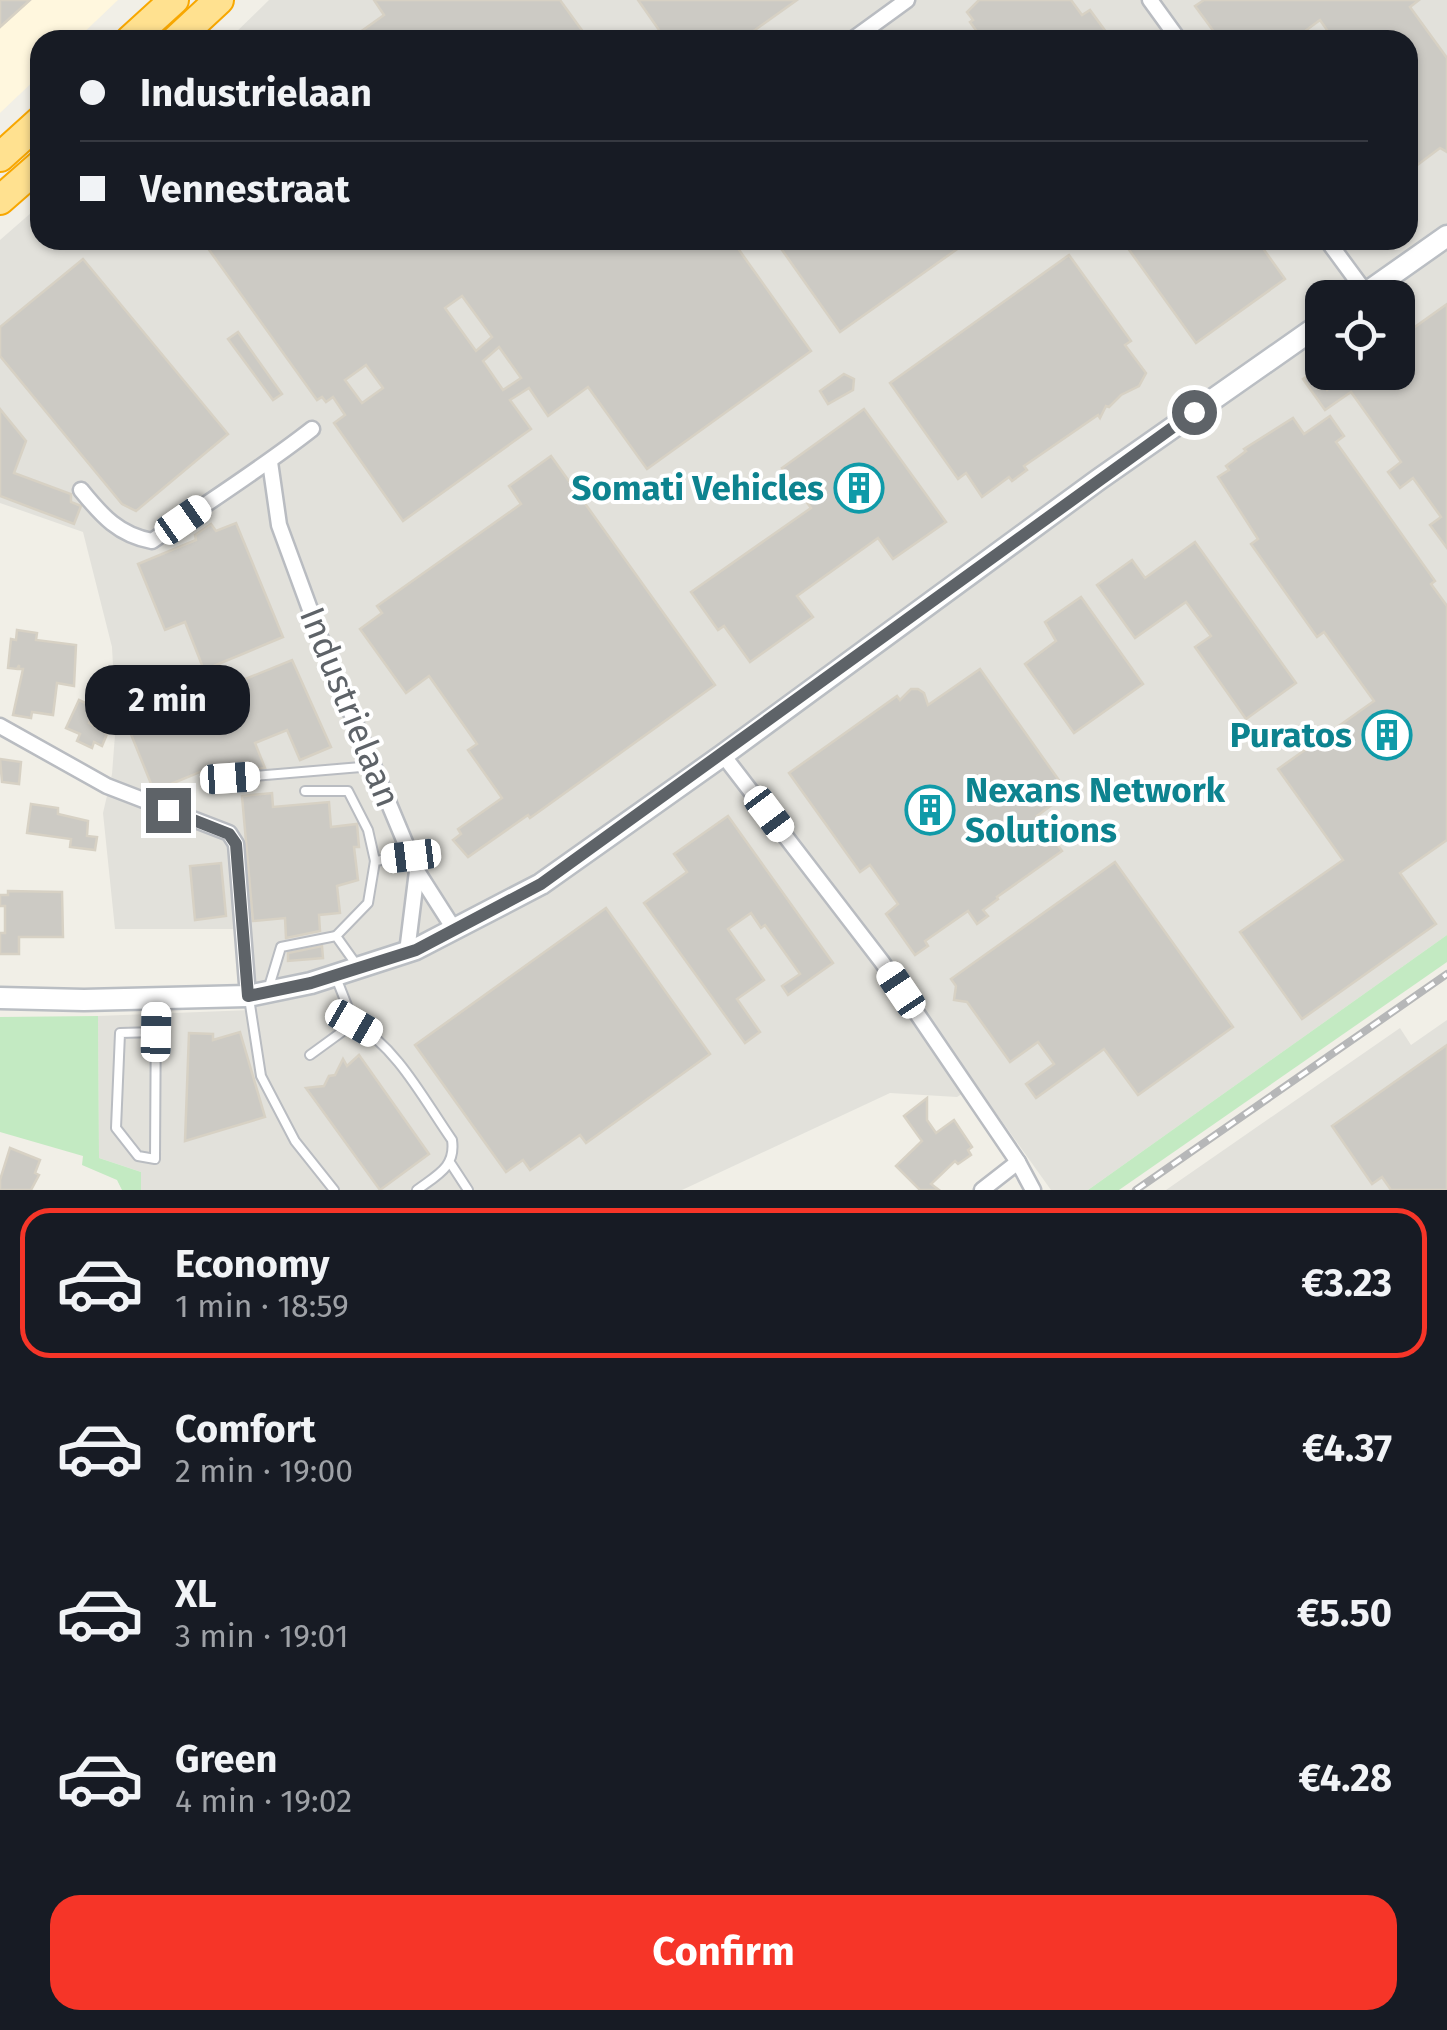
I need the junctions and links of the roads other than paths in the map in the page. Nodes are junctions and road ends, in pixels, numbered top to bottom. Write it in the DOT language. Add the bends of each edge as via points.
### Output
graph roads {
  1 [pos="174,0"];
  2 [pos="219,0"];
  3 [pos="907,0"];
  4 [pos="1150,0"];
  5 [pos="141,30"];
  6 [pos="187,30"];
  7 [pos="866,30"];
  8 [pos="1172,30"];
  9 [pos="30,130"];
  10 [pos="0,157"];
  11 [pos="30,173"];
  12 [pos="0,200"];
  13 [pos="1447,236"];
  14 [pos="1333,250"];
  15 [pos="1352,280"];
  16 [pos="1384,280"];
  17 [pos="1305,335"];
  18 [pos="312,428"];
  19 [pos="270,462"];
  20 [pos="81,490"];
  21 [pos="0,726"];
  22 [pos="724,755"];
  23 [pos="374,766"];
  24 [pos="230,778"];
  25 [pos="305,791"];
  26 [pos="375,861"];
  27 [pos="414,863"];
  28 [pos="454,930"];
  29 [pos="336,936"];
  30 [pos="407,952"];
  31 [pos="359,968"];
  32 [pos="335,976"];
  33 [pos="258,993"];
  34 [pos="0,998"];
  35 [pos="156,998"];
  36 [pos="354,1023"];
  37 [pos="156,1032"];
  38 [pos="310,1055"];
  39 [pos="1018,1162"];
  40 [pos="451,1164"];
  41 [pos="334,1190"];
  42 [pos="417,1190"];
  43 [pos="468,1190"];
  44 [pos="982,1190"];
  45 [pos="1033,1190"];
  1 -- 5 [label="highway"];
  2 -- 6 [label="highway"];
  3 -- 7 [label="street"];
  4 -- 8 [label="street"];
  9 -- 10 [label="highway"];
  11 -- 12 [label="highway"];
  13 -- 16 [label="street"];
  14 -- 15 [label="street"];
  17 -- 22 [label="street"];
  18 -- 19 [label="street"];
  19 -- 20 [label="street" via="152,541 106,522"];
  19 -- 23 [label="street, Industrielaan" via="279,524"];
  21 -- 33 [label="street" via="107,786 229,834 236,844"];
  22 -- 28 [label="street" via="541,884"];
  22 -- 39 [label="street" via="882,962"];
  23 -- 24 [label="lane"];
  23 -- 27 [label="street, Industrielaan"];
  25 -- 26 [label="lane" via="348,791"];
  26 -- 27 [label="lane"];
  26 -- 29 [label="lane" via="368,903"];
  27 -- 28 [label="street"];
  27 -- 30 [label="street, Industrielaan"];
  28 -- 30 [label="street"];
  29 -- 31 [label="lane"];
  29 -- 33 [label="lane" via="281,947"];
  30 -- 31 [label="street"];
  31 -- 32 [label="street"];
  32 -- 33 [label="street"];
  32 -- 36 [label="lane"];
  33 -- 35 [label="street"];
  33 -- 41 [label="lane" via="261,1076 295,1141"];
  34 -- 35 [label="street"];
  35 -- 37 [label="lane"];
  36 -- 38 [label="lane"];
  36 -- 40 [label="lane" via="386,1047 452,1140"];
  37 -- 37 [label="lane" via="156,1064 155,1159 138,1156 116,1128 120,1033"];
  39 -- 44 [label="street"];
  39 -- 45 [label="street"];
  40 -- 42 [label="lane"];
  40 -- 43 [label="lane"];
}
